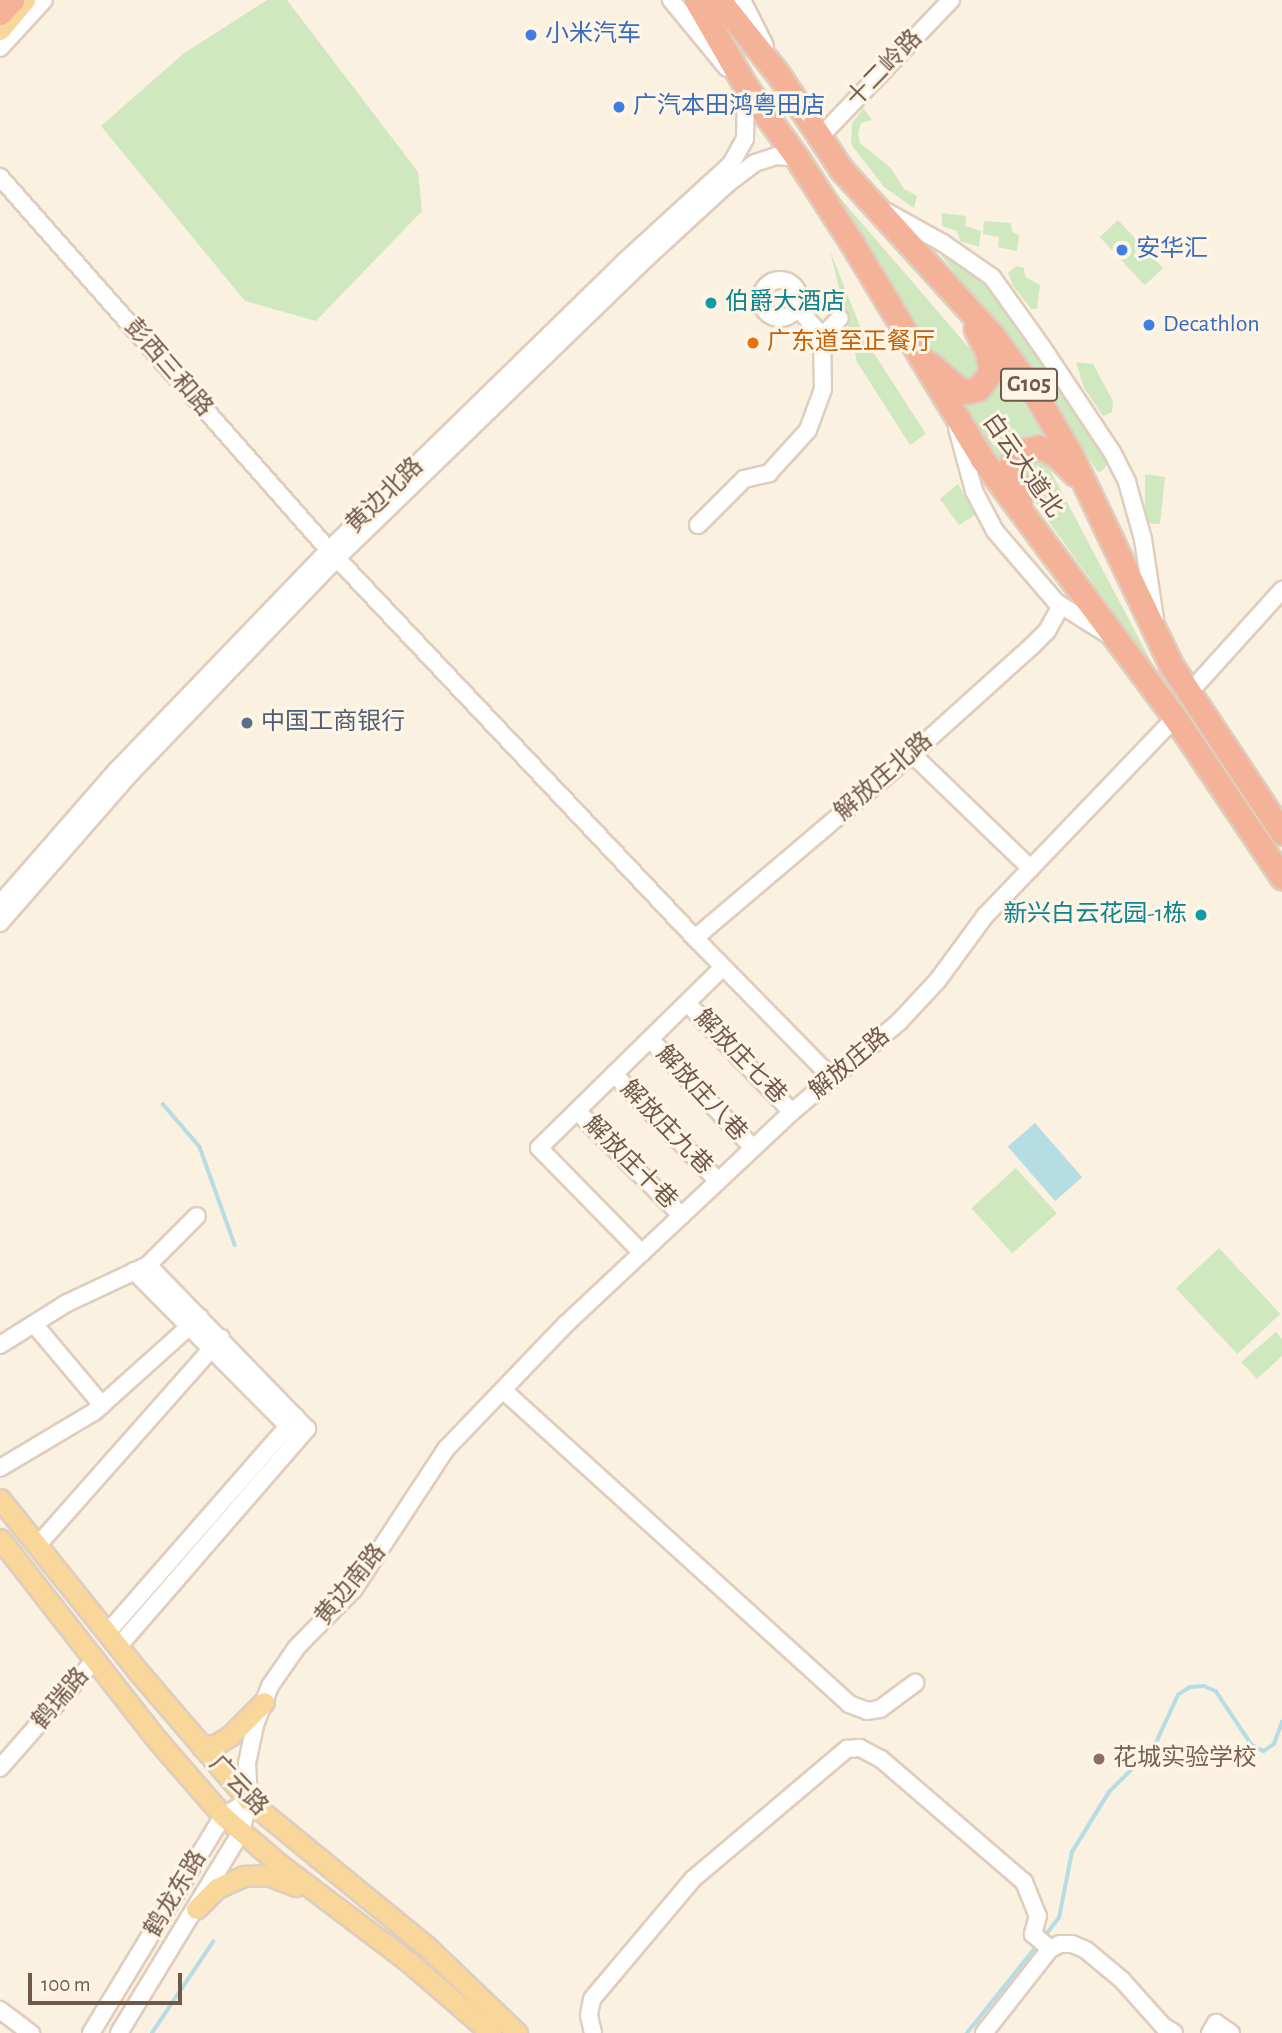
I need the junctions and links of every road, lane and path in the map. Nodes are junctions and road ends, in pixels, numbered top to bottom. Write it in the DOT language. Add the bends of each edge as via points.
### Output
graph roads {
  1 [pos="44,0"];
  2 [pos="671,0"];
  3 [pos="696,0"];
  4 [pos="719,0"];
  5 [pos="951,0"];
  6 [pos="747,2"];
  7 [pos="0,48"];
  8 [pos="778,74"];
  9 [pos="746,87"];
  10 [pos="819,138"];
  11 [pos="797,158"];
  12 [pos="0,177"];
  13 [pos="869,202"];
  14 [pos="958,298"];
  15 [pos="797,307"];
  16 [pos="840,318"];
  17 [pos="822,337"];
  18 [pos="914,350"];
  19 [pos="954,415"];
  20 [pos="1084,483"];
  21 [pos="1028,523"];
  22 [pos="698,525"];
  23 [pos="333,554"];
  24 [pos="1282,590"];
  25 [pos="1061,606"];
  26 [pos="1119,640"];
  27 [pos="1160,645"];
  28 [pos="1189,694"];
  29 [pos="1175,718"];
  30 [pos="912,754"];
  31 [pos="1282,833"];
  32 [pos="1031,869"];
  33 [pos="1282,877"];
  34 [pos="0,904"];
  35 [pos="0,922"];
  36 [pos="695,938"];
  37 [pos="723,967"];
  38 [pos="687,1003"];
  39 [pos="650,1039"];
  40 [pos="614,1074"];
  41 [pos="833,1079"];
  42 [pos="577,1111"];
  43 [pos="792,1112"];
  44 [pos="753,1148"];
  45 [pos="718,1181"];
  46 [pos="197,1216"];
  47 [pos="682,1216"];
  48 [pos="642,1253"];
  49 [pos="141,1268"];
  50 [pos="200,1317"];
  51 [pos="34,1324"];
  52 [pos="216,1343"];
  53 [pos="0,1345"];
  54 [pos="503,1390"];
  55 [pos="102,1405"];
  56 [pos="0,1468"];
  57 [pos="0,1499"];
  58 [pos="0,1539"];
  59 [pos="37,1546"];
  60 [pos="112,1640"];
  61 [pos="94,1661"];
  62 [pos="136,1669"];
  63 [pos="915,1684"];
  64 [pos="118,1692"];
  65 [pos="264,1702"];
  66 [pos="202,1747"];
  67 [pos="0,1768"];
  68 [pos="249,1801"];
  69 [pos="223,1816"];
  70 [pos="241,1832"];
  71 [pos="339,1875"];
  72 [pos="175,1895"];
  73 [pos="323,1897"];
  74 [pos="195,1909"];
  75 [pos="1050,1949"];
  76 [pos="0,2010"];
  77 [pos="31,2033"];
  78 [pos="91,2033"];
  79 [pos="119,2033"];
  80 [pos="491,2033"];
  81 [pos="517,2033"];
  82 [pos="593,2033"];
  83 [pos="984,2033"];
  84 [pos="1174,2033"];
  85 [pos="1210,2033"];
  86 [pos="1231,2033"];
  1 -- 7 [label="street"];
  2 -- 9 [label="street"];
  3 -- 9 [label="highway, 白云大道北"];
  4 -- 8 [label="highway, 白云大道北 / G105"];
  5 -- 10 [label="street, 十二岭路"];
  6 -- 8 [label="street"];
  8 -- 10 [label="highway, 白云大道北 / G105"];
  9 -- 11 [label="highway, 白云大道北"];
  9 -- 23 [label="street, 黄边北路" via="745,139 731,164 624,262"];
  10 -- 13 [label="highway, 白云大道北 / G105"];
  11 -- 18 [label="highway, 白云大道北"];
  11 -- 23 [label="street, 黄边北路" via="764,158 719,191"];
  12 -- 23 [label="street, 彭西三和路"];
  13 -- 14 [label="highway, 白云大道北 / G105"];
  13 -- 27 [label="street" via="992,276 1112,452 1127,482 1143,539"];
  14 -- 18 [label="highway" via="988,351 990,367 984,385 965,392"];
  14 -- 20 [label="highway, 白云大道北 / G105" via="1018,370 1059,432"];
  15 -- 17 [label="street"];
  16 -- 17 [label="street"];
  17 -- 22 [label="street" via="823,389 808,430 769,473 744,479"];
  18 -- 19 [label="highway, 白云大道北"];
  19 -- 21 [label="highway, 白云大道北"];
  19 -- 25 [label="street" via="970,480 987,517 1025,569"];
  20 -- 21 [label="highway" via="1048,451 1032,446 1020,451 1011,464"];
  20 -- 27 [label="highway, 白云大道北 / G105"];
  21 -- 26 [label="highway, 白云大道北"];
  23 -- 34 [label="street, 黄边北路" via="117,770"];
  23 -- 35 [label="street, 黄边北路"];
  23 -- 36 [label="street, 彭西三和路"];
  24 -- 28 [label="street"];
  25 -- 26 [label="street"];
  25 -- 30 [label="street, 解放庄北路" via="1040,638"];
  26 -- 29 [label="highway, 白云大道北"];
  27 -- 28 [label="highway, 白云大道北 / G105"];
  28 -- 31 [label="highway, 白云大道北 / G105"];
  29 -- 32 [label="street, 解放庄路"];
  29 -- 33 [label="highway, 白云大道北"];
  30 -- 32 [label="street"];
  30 -- 36 [label="street, 解放庄北路"];
  32 -- 41 [label="street, 解放庄路" via="985,916 920,1000"];
  36 -- 37 [label="street, 彭西三和路"];
  37 -- 38 [label="street"];
  37 -- 41 [label="street, 彭西三和路"];
  38 -- 39 [label="street"];
  38 -- 43 [label="street, 解放庄七巷"];
  39 -- 40 [label="street"];
  39 -- 44 [label="street, 解放庄八巷"];
  40 -- 42 [label="street"];
  40 -- 45 [label="street, 解放庄九巷"];
  41 -- 43 [label="street, 解放庄路"];
  42 -- 47 [label="street, 解放庄十巷"];
  42 -- 48 [label="street" via="539,1148"];
  43 -- 44 [label="street, 解放庄路"];
  44 -- 45 [label="street, 解放庄路"];
  45 -- 47 [label="street, 解放庄路"];
  46 -- 49 [label="street"];
  47 -- 48 [label="street, 解放庄路"];
  48 -- 54 [label="street, 解放庄路"];
  49 -- 50 [label="street"];
  49 -- 51 [label="street"];
  49 -- 52 [label="street"];
  50 -- 52 [label="street"];
  50 -- 55 [label="street"];
  51 -- 53 [label="street"];
  51 -- 55 [label="street"];
  52 -- 59 [label="street"];
  52 -- 60 [label="street" via="295,1427"];
  54 -- 63 [label="street" via="849,1704 867,1711 880,1709"];
  54 -- 65 [label="street, 黄边南路" via="446,1449 354,1589 297,1647"];
  55 -- 56 [label="street"];
  57 -- 59 [label="main road, 广云路"];
  58 -- 61 [label="main road, 广云路"];
  59 -- 60 [label="main road, 广云路"];
  60 -- 62 [label="main road, 广云路"];
  61 -- 64 [label="main road, 广云路"];
  61 -- 67 [label="street, 鹤瑞路"];
  62 -- 64 [label="main road" via="132,1686"];
  62 -- 66 [label="main road, 广云路"];
  64 -- 69 [label="main road, 广云路"];
  65 -- 66 [label="main road" via="230,1736"];
  65 -- 68 [label="street, 黄边南路" via="247,1763"];
  66 -- 68 [label="main road, 广云路"];
  68 -- 69 [label="street, 鹤龙东路"];
  68 -- 70 [label="street, 鹤龙东路"];
  68 -- 71 [label="main road, 广云路"];
  69 -- 70 [label="main road, 广云路"];
  69 -- 72 [label="street, 鹤龙东路"];
  70 -- 73 [label="main road, 广云路"];
  70 -- 74 [label="street, 鹤龙东路"];
  71 -- 73 [label="main road"];
  71 -- 81 [label="main road, 广云路" via="450,1967"];
  72 -- 74 [label="street"];
  72 -- 78 [label="street, 鹤龙东路"];
  73 -- 74 [label="main road" via="256,1874 230,1880"];
  73 -- 80 [label="main road, 广云路" via="411,1963"];
  74 -- 79 [label="street, 鹤龙东路"];
  75 -- 82 [label="street" via="1033,1934 1038,1916 1024,1882 881,1759 860,1748 847,1749 693,1879 592,1999"];
  75 -- 83 [label="street"];
  75 -- 84 [label="street" via="1072,1944 1086,1950"];
  76 -- 77 [label="street"];
  85 -- 86 [label="street" via="1216,2023"];
}
